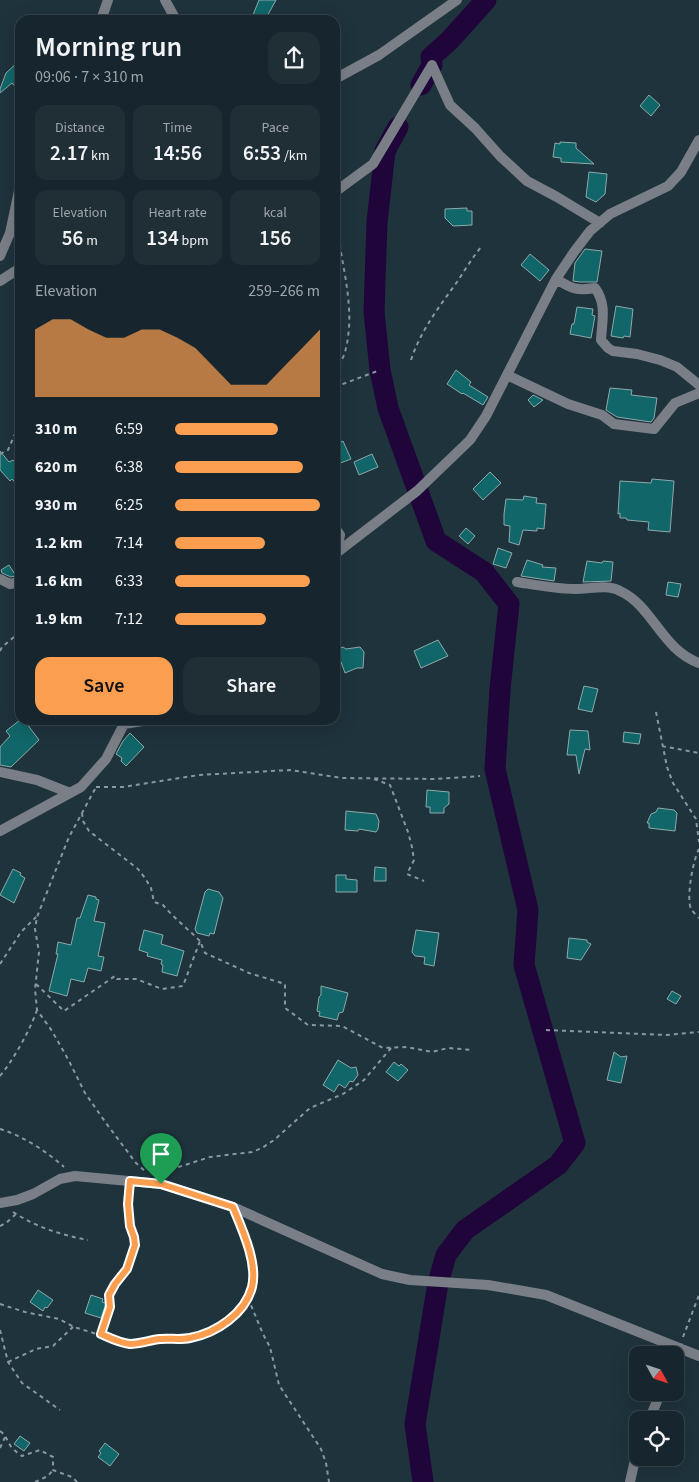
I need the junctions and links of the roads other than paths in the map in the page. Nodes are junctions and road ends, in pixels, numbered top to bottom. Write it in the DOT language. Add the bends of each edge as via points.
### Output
graph roads {
  1 [pos="108,0"];
  2 [pos="165,0"];
  3 [pos="457,0"];
  4 [pos="103,15"];
  5 [pos="173,15"];
  6 [pos="340,76"];
  7 [pos="699,140"];
  8 [pos="340,188"];
  9 [pos="15,209"];
  10 [pos="600,223"];
  11 [pos="0,226"];
  12 [pos="10,232"];
  13 [pos="0,256"];
  14 [pos="15,271"];
  15 [pos="556,279"];
  16 [pos="0,281"];
  17 [pos="507,375"];
  18 [pos="699,385"];
  19 [pos="699,393"];
  20 [pos="340,550"];
  21 [pos="0,579"];
  22 [pos="518,582"];
  23 [pos="15,583"];
  24 [pos="699,663"];
  25 [pos="123,725"];
  26 [pos="0,772"];
  27 [pos="70,793"];
  28 [pos="0,831"];
  29 [pos="1,1203"];
  30 [pos="675,1346"];
  31 [pos="684,1350"];
  32 [pos="699,1356"];
  33 [pos="634,1466"];
  34 [pos="630,1482"];
  1 -- 4 [label="street"];
  2 -- 5 [label="street"];
  3 -- 6 [label="street" via="379,55"];
  7 -- 10 [label="street" via="681,172 668,186 610,214"];
  8 -- 10 [label="street" via="373,164 432,65 450,105 526,181"];
  9 -- 12 [label="street"];
  10 -- 15 [label="street" via="590,230"];
  11 -- 12 [label="street"];
  12 -- 13 [label="street"];
  14 -- 16 [label="street"];
  15 -- 17 [label="street"];
  15 -- 18 [label="street" via="573,289 595,288 601,296 604,313 601,340 613,352 660,360 677,367"];
  17 -- 19 [label="street" via="614,424 654,429 676,403"];
  17 -- 20 [label="street" via="486,416 450,461 417,491"];
  21 -- 23 [label="street"];
  22 -- 24 [label="street" via="621,591 647,614 676,650"];
  25 -- 27 [label="street" via="106,759 81,787"];
  26 -- 27 [label="street" via="36,780"];
  27 -- 28 [label="street"];
  29 -- 30 [label="street" via="17,1200 60,1179 75,1176 161,1184 233,1207 382,1274 410,1280 488,1285 546,1295"];
  31 -- 32 [label="street"];
  33 -- 34 [label="street"];
}
